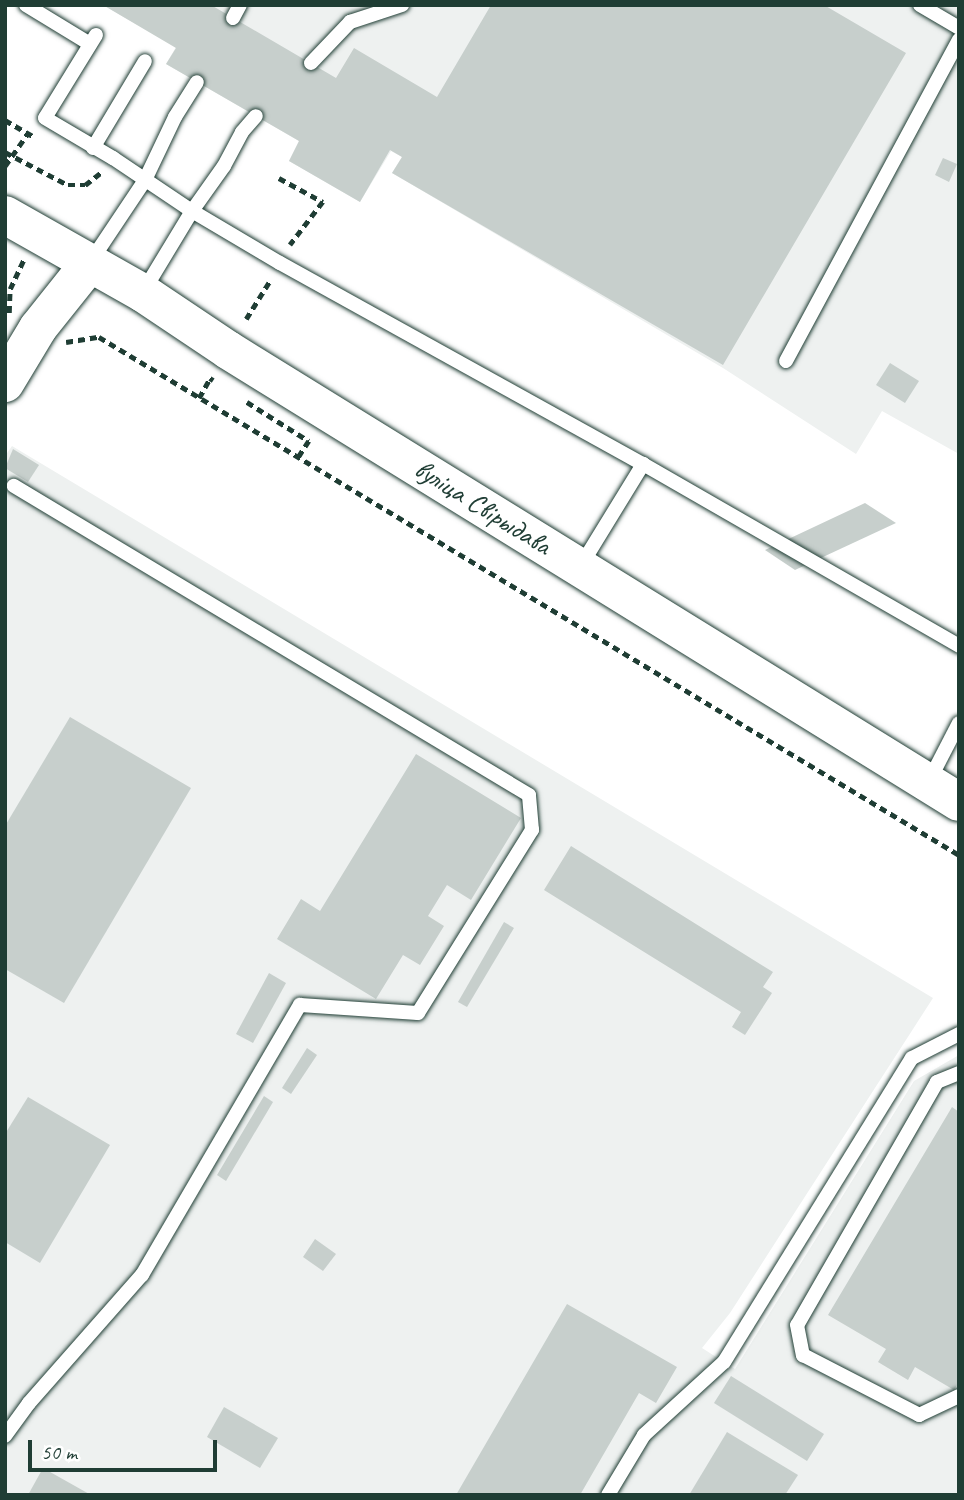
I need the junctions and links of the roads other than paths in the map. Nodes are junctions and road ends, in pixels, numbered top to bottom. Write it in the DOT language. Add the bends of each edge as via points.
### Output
graph roads {
  1 [pos="26,5"];
  2 [pos="402,5"];
  3 [pos="920,5"];
  4 [pos="959,28"];
  5 [pos="959,40"];
  6 [pos="145,61"];
  7 [pos="311,63"];
  8 [pos="197,82"];
  9 [pos="256,116"];
  10 [pos="93,148"];
  11 [pos="145,180"];
  12 [pos="192,211"];
  13 [pos="5,215"];
  14 [pos="89,264"];
  15 [pos="142,293"];
  16 [pos="786,361"];
  17 [pos="5,383"];
  18 [pos="643,464"];
  19 [pos="14,486"];
  20 [pos="580,567"];
  21 [pos="959,646"];
  22 [pos="959,723"];
  23 [pos="943,792"];
  24 [pos="959,1034"];
  25 [pos="959,1073"];
  26 [pos="959,1396"];
  27 [pos="5,1436"];
  28 [pos="607,1495"];
  1 -- 10 [label="lane" via="93,39 46,118"];
  2 -- 7 [label="lane" via="350,22"];
  3 -- 4 [label="lane"];
  5 -- 16 [label="lane"];
  6 -- 10 [label="lane"];
  8 -- 11 [label="lane"];
  9 -- 12 [label="lane"];
  10 -- 11 [label="lane"];
  11 -- 12 [label="lane"];
  11 -- 14 [label="lane"];
  12 -- 15 [label="lane"];
  12 -- 18 [label="lane"];
  13 -- 14 [label="main road, вуліца Свірыдава"];
  14 -- 15 [label="main road, вуліца Свірыдава"];
  14 -- 17 [label="main road" via="37,328"];
  15 -- 20 [label="main road, вуліца Свірыдава"];
  18 -- 20 [label="lane"];
  18 -- 21 [label="lane"];
  19 -- 27 [label="lane" via="529,795 533,830 418,1013 300,1006 142,1275"];
  20 -- 23 [label="main road, вуліца Свірыдава"];
  22 -- 23 [label="lane"];
  24 -- 28 [label="lane" via="912,1058 724,1362 644,1435"];
  25 -- 26 [label="lane" via="937,1082 797,1325 803,1355 919,1415"];
}
